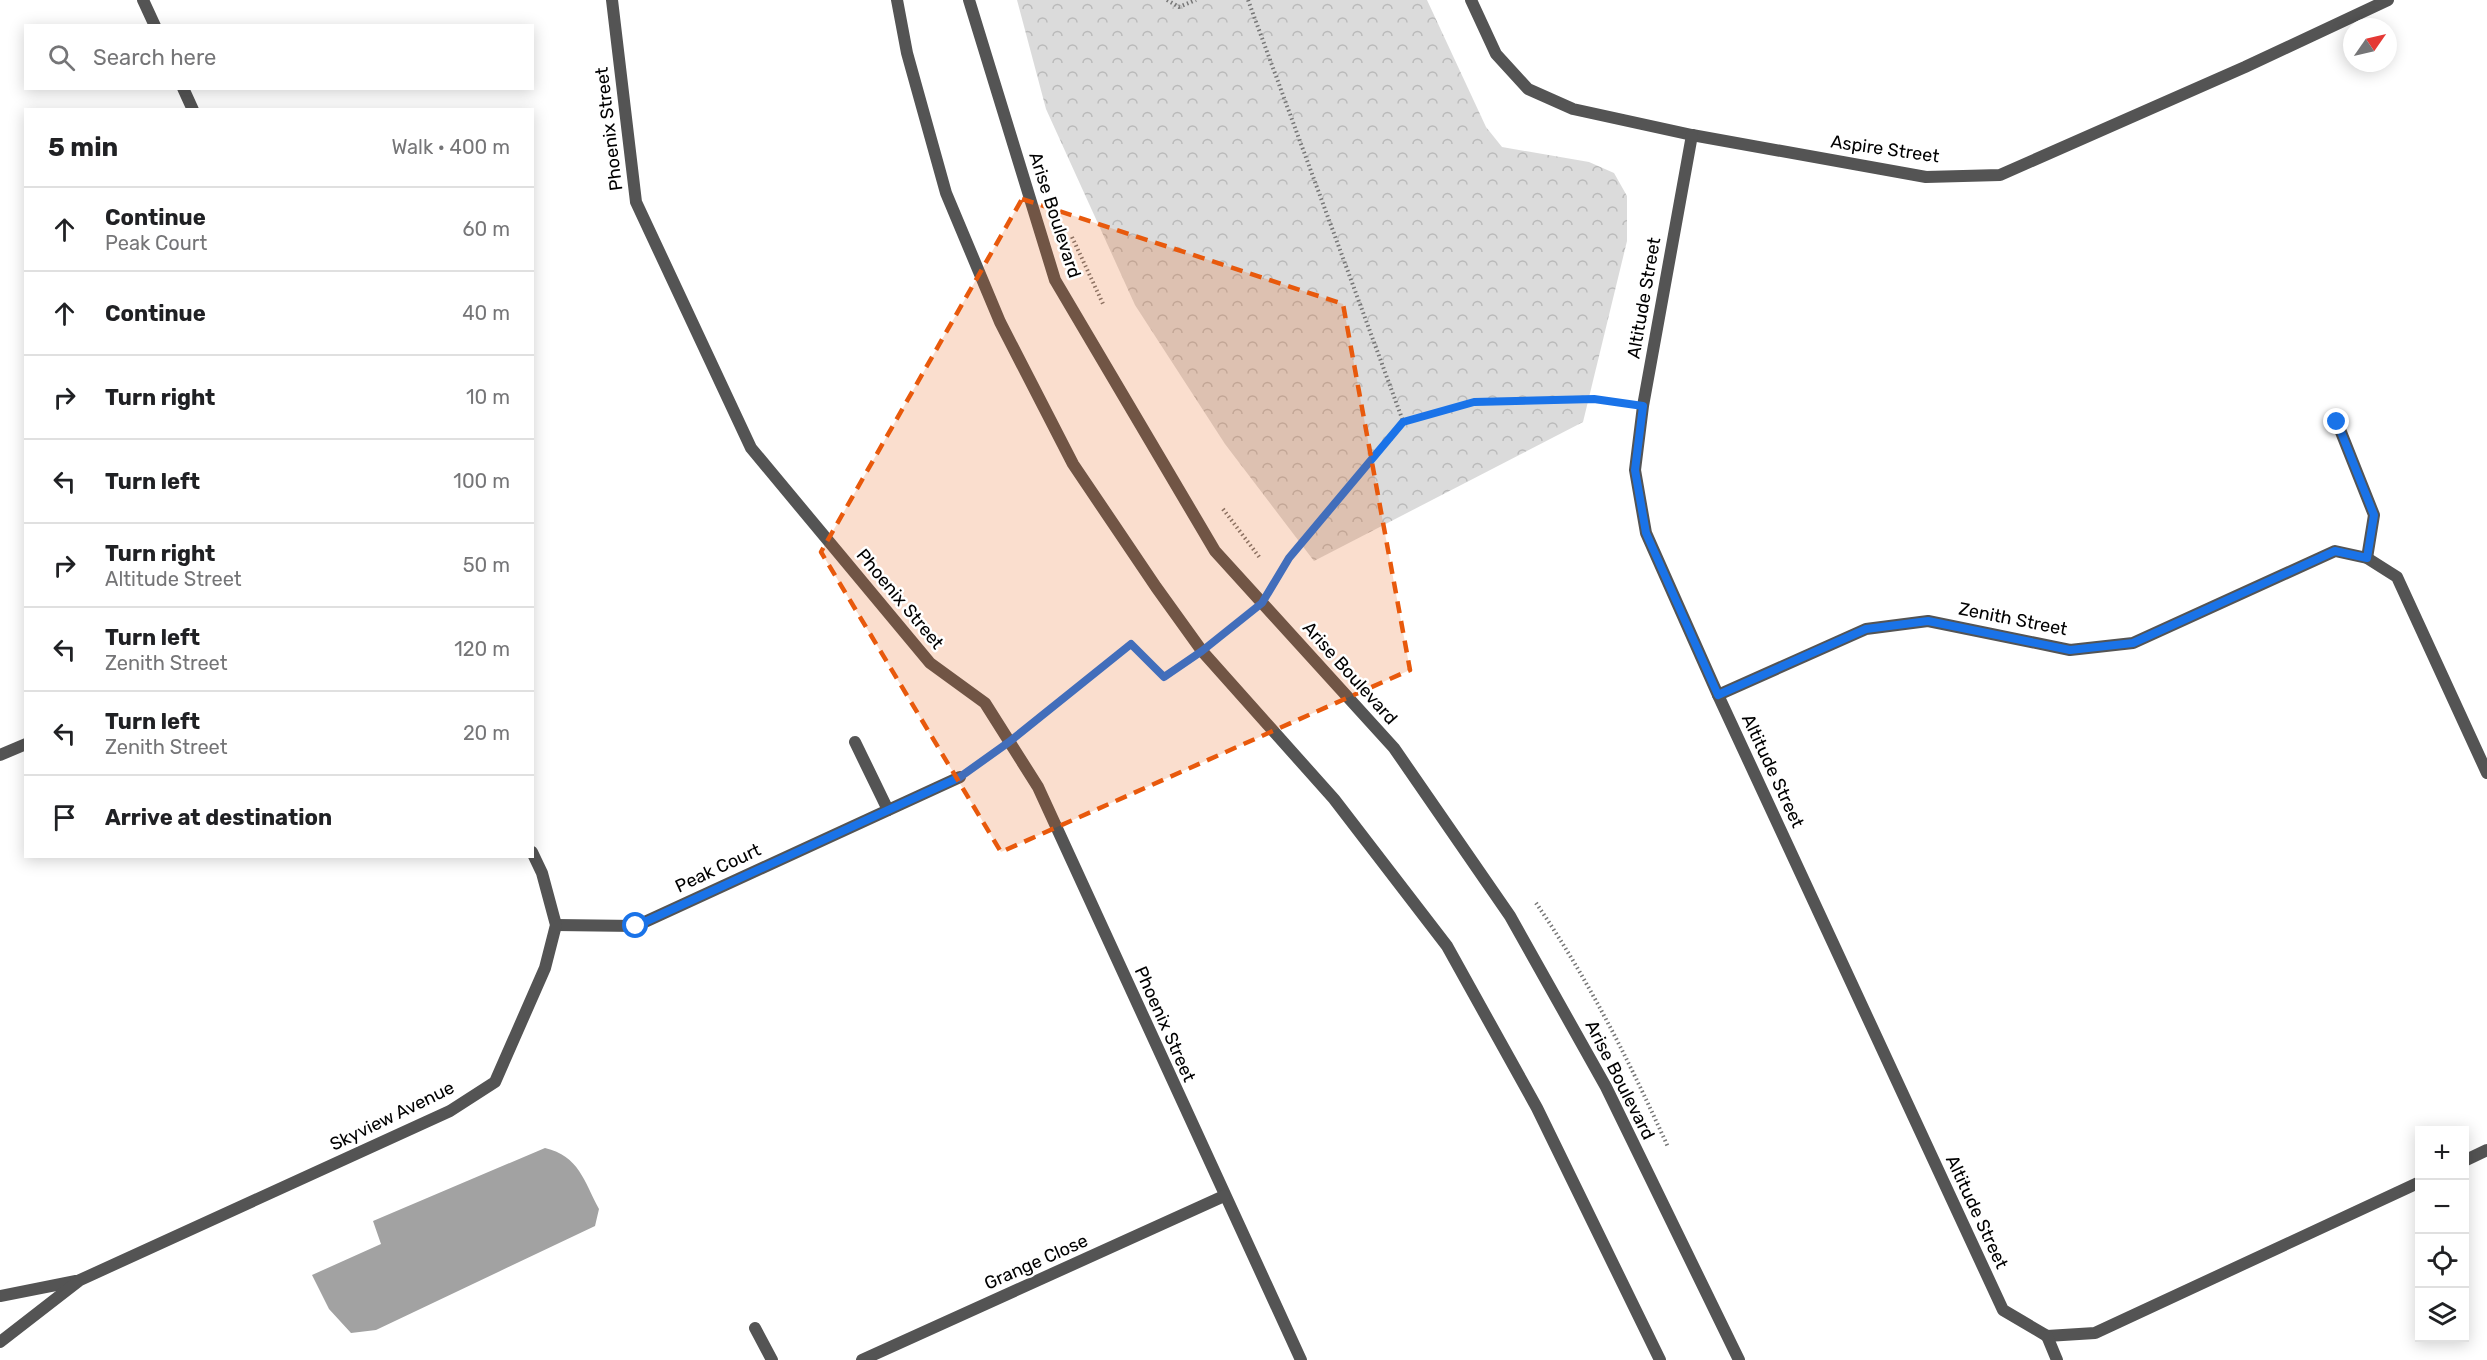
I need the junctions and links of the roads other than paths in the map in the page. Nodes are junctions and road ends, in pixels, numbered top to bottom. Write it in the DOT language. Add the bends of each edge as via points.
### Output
graph roads {
  1 [pos="143,0"];
  2 [pos="612,0"];
  3 [pos="897,0"];
  4 [pos="969,0"];
  5 [pos="1471,0"];
  6 [pos="2388,0"];
  7 [pos="153,24"];
  8 [pos="184,90"];
  9 [pos="192,108"];
  10 [pos="1692,135"];
  11 [pos="2337,422"];
  12 [pos="2367,558"];
  13 [pos="1718,695"];
  14 [pos="855,741"];
  15 [pos="24,745"];
  16 [pos="0,755"];
  17 [pos="2487,773"];
  18 [pos="960,777"];
  19 [pos="888,810"];
  20 [pos="534,856"];
  21 [pos="556,925"];
  22 [pos="2487,1150"];
  23 [pos="2469,1159"];
  24 [pos="2415,1184"];
  25 [pos="1224,1196"];
  26 [pos="80,1280"];
  27 [pos="0,1296"];
  28 [pos="756,1328"];
  29 [pos="2047,1336"];
  30 [pos="0,1342"];
  31 [pos="772,1360"];
  32 [pos="862,1360"];
  33 [pos="1301,1360"];
  34 [pos="1660,1360"];
  35 [pos="1739,1360"];
  36 [pos="2057,1360"];
  1 -- 7 [label="street"];
  2 -- 25 [label="street, Phoenix Street" via="636,201 751,448 930,663 985,703 1038,787"];
  3 -- 34 [label="street" via="907,53 946,193 1000,322 1073,464 1202,651 1334,800 1447,946 1537,1108"];
  4 -- 35 [label="street, Arise Boulevard" via="1055,280 1215,551 1394,748 1510,916 1606,1087"];
  5 -- 10 [label="street, Aspire Street" via="1496,54 1528,89 1573,109"];
  6 -- 10 [label="street, Aspire Street" via="2000,175 1926,177"];
  8 -- 9 [label="street"];
  10 -- 13 [label="street, Altitude Street" via="1635,470 1646,533"];
  11 -- 12 [label="street" via="2374,515"];
  12 -- 13 [label="street, Zenith Street" via="2335,551 2133,643 2070,650 1928,621 1866,629"];
  12 -- 17 [label="street, Zenith Street" via="2397,577"];
  13 -- 29 [label="street, Altitude Street" via="2003,1310"];
  14 -- 19 [label="street"];
  15 -- 16 [label="street"];
  18 -- 19 [label="street, Peak Court"];
  19 -- 21 [label="street, Peak Court" via="636,926"];
  20 -- 21 [label="street, Skyview Avenue"];
  21 -- 26 [label="street, Skyview Avenue" via="545,968 495,1082 450,1111"];
  22 -- 23 [label="street"];
  24 -- 29 [label="street" via="2094,1333"];
  25 -- 32 [label="street, Grange Close"];
  25 -- 33 [label="street, Phoenix Street"];
  26 -- 27 [label="street, Skyview Avenue"];
  26 -- 30 [label="street, Skyview Avenue"];
  28 -- 31 [label="street"];
  29 -- 36 [label="street"];
}
